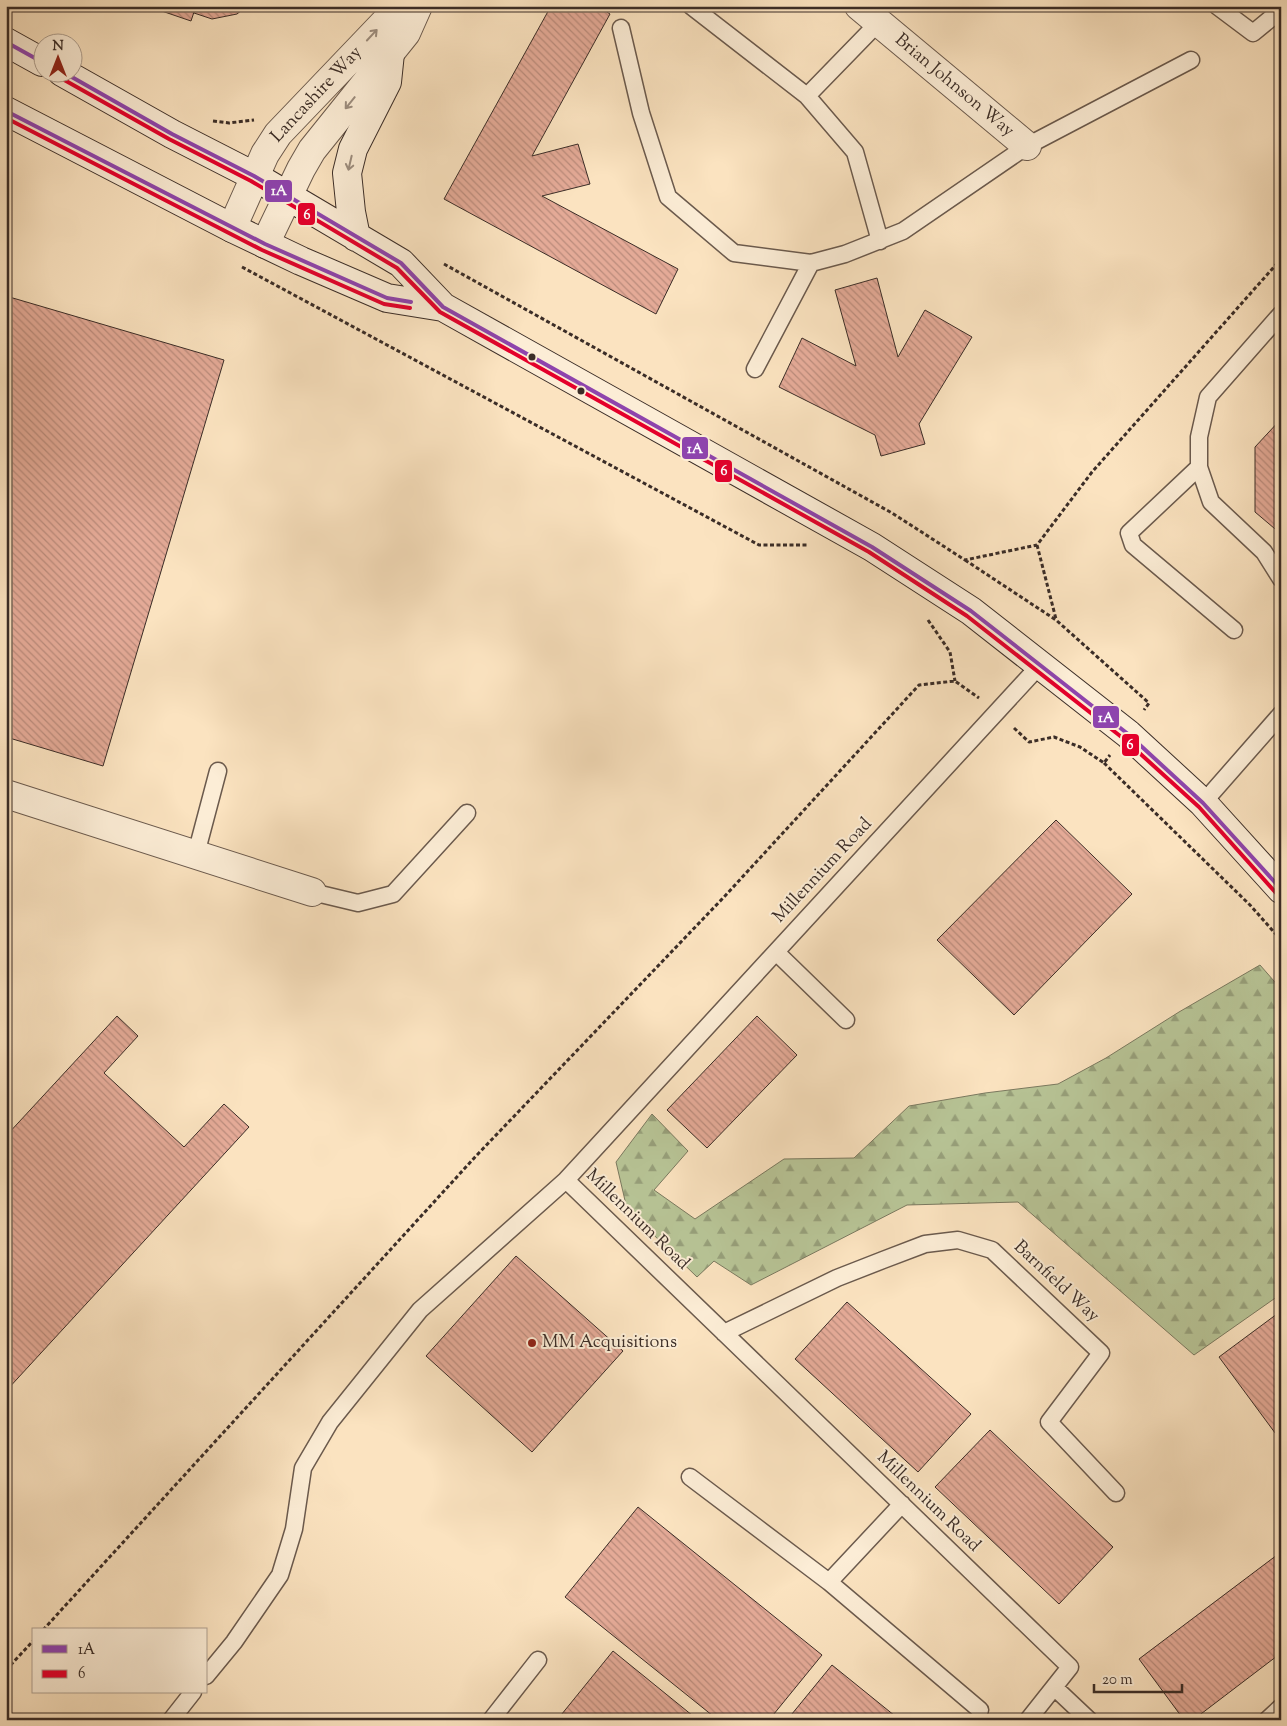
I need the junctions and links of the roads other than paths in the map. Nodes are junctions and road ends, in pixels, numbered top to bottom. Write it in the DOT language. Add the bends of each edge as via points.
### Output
graph roads {
  1 [pos="410,6"];
  2 [pos="418,6"];
  3 [pos="690,6"];
  4 [pos="1217,6"];
  5 [pos="1281,10"];
  6 [pos="868,15"];
  7 [pos="620,28"];
  8 [pos="6,42"];
  9 [pos="390,53"];
  10 [pos="32,56"];
  11 [pos="1191,60"];
  12 [pos="80,82"];
  13 [pos="807,96"];
  14 [pos="6,111"];
  15 [pos="1027,146"];
  16 [pos="254,176"];
  17 [pos="288,196"];
  18 [pos="232,228"];
  19 [pos="356,237"];
  20 [pos="880,241"];
  21 [pos="265,244"];
  22 [pos="811,263"];
  23 [pos="443,307"];
  24 [pos="1281,314"];
  25 [pos="755,369"];
  26 [pos="1198,467"];
  27 [pos="1281,579"];
  28 [pos="1234,630"];
  29 [pos="1040,665"];
  30 [pos="1281,714"];
  31 [pos="218,771"];
  32 [pos="6,794"];
  33 [pos="1203,802"];
  34 [pos="467,813"];
  35 [pos="196,854"];
  36 [pos="1281,889"];
  37 [pos="312,892"];
  38 [pos="776,952"];
  39 [pos="846,1020"];
  40 [pos="566,1180"];
  41 [pos="724,1333"];
  42 [pos="690,1477"];
  43 [pos="1116,1493"];
  44 [pos="902,1504"];
  45 [pos="829,1582"];
  46 [pos="538,1660"];
  47 [pos="208,1674"];
  48 [pos="1054,1687"];
  49 [pos="191,1694"];
  50 [pos="1281,1707"];
  51 [pos="980,1710"];
  52 [pos="171,1720"];
  53 [pos="491,1720"];
  54 [pos="1028,1720"];
  55 [pos="1088,1720"];
  56 [pos="1268,1720"];
  16 -- 1 [label="main road, Lancashire Way, one-way" via="278,134 386,21"];
  2 -- 9 [label="main road, Lancashire Way" via="406,33"];
  3 -- 13 [label="lane"];
  4 -- 5 [label="lane" via="1253,33"];
  6 -- 13 [label="lane"];
  6 -- 15 [label="main road, Brian Johnson Way"];
  7 -- 22 [label="lane" via="641,112 668,197 734,253"];
  8 -- 10 [label="main road"];
  9 -- 17 [label="main road, Lancashire Way, one-way" via="312,150"];
  9 -- 19 [label="main road, one-way" via="387,82 353,149 348,173"];
  11 -- 15 [label="lane"];
  12 -- 16 [label="main road"];
  13 -- 20 [label="lane" via="854,152"];
  14 -- 18 [label="main road"];
  15 -- 20 [label="lane" via="903,231"];
  16 -- 17 [label="main road"];
  16 -- 18 [label="main road, Lancashire Way"];
  17 -- 19 [label="main road"];
  17 -- 21 [label="main road, Lancashire Way"];
  18 -- 21 [label="main road"];
  19 -- 23 [label="main road" via="401,263"];
  20 -- 22 [label="lane"];
  21 -- 23 [label="main road" via="386,298"];
  22 -- 25 [label="lane"];
  23 -- 29 [label="main road" via="872,547 971,611"];
  24 -- 26 [label="lane" via="1208,397 1198,437"];
  26 -- 27 [label="lane" via="1211,502 1264,552"];
  26 -- 28 [label="lane" via="1129,533 1132,545"];
  29 -- 33 [label="main road" via="1128,734"];
  29 -- 38 [label="lane, Millennium Road"];
  30 -- 33 [label="lane"];
  31 -- 35 [label="lane"];
  32 -- 35 [label="main road"];
  33 -- 36 [label="main road"];
  34 -- 37 [label="lane" via="393,894 358,903"];
  35 -- 37 [label="main road"];
  38 -- 39 [label="lane"];
  38 -- 40 [label="lane, Millennium Road"];
  40 -- 41 [label="lane, Millennium Road"];
  40 -- 47 [label="lane" via="420,1310 330,1422 303,1468 294,1529 280,1575"];
  41 -- 43 [label="lane, Barnfield Way" via="837,1278 925,1244 958,1240 992,1250 1101,1353 1049,1422"];
  41 -- 44 [label="lane, Millennium Road"];
  42 -- 45 [label="lane"];
  44 -- 45 [label="lane"];
  44 -- 48 [label="lane, Millennium Road" via="1070,1667"];
  45 -- 51 [label="lane"];
  46 -- 53 [label="lane"];
  48 -- 54 [label="lane, Millennium Road"];
  48 -- 55 [label="lane"];
  49 -- 52 [label="lane"];
  50 -- 56 [label="lane"];
}
